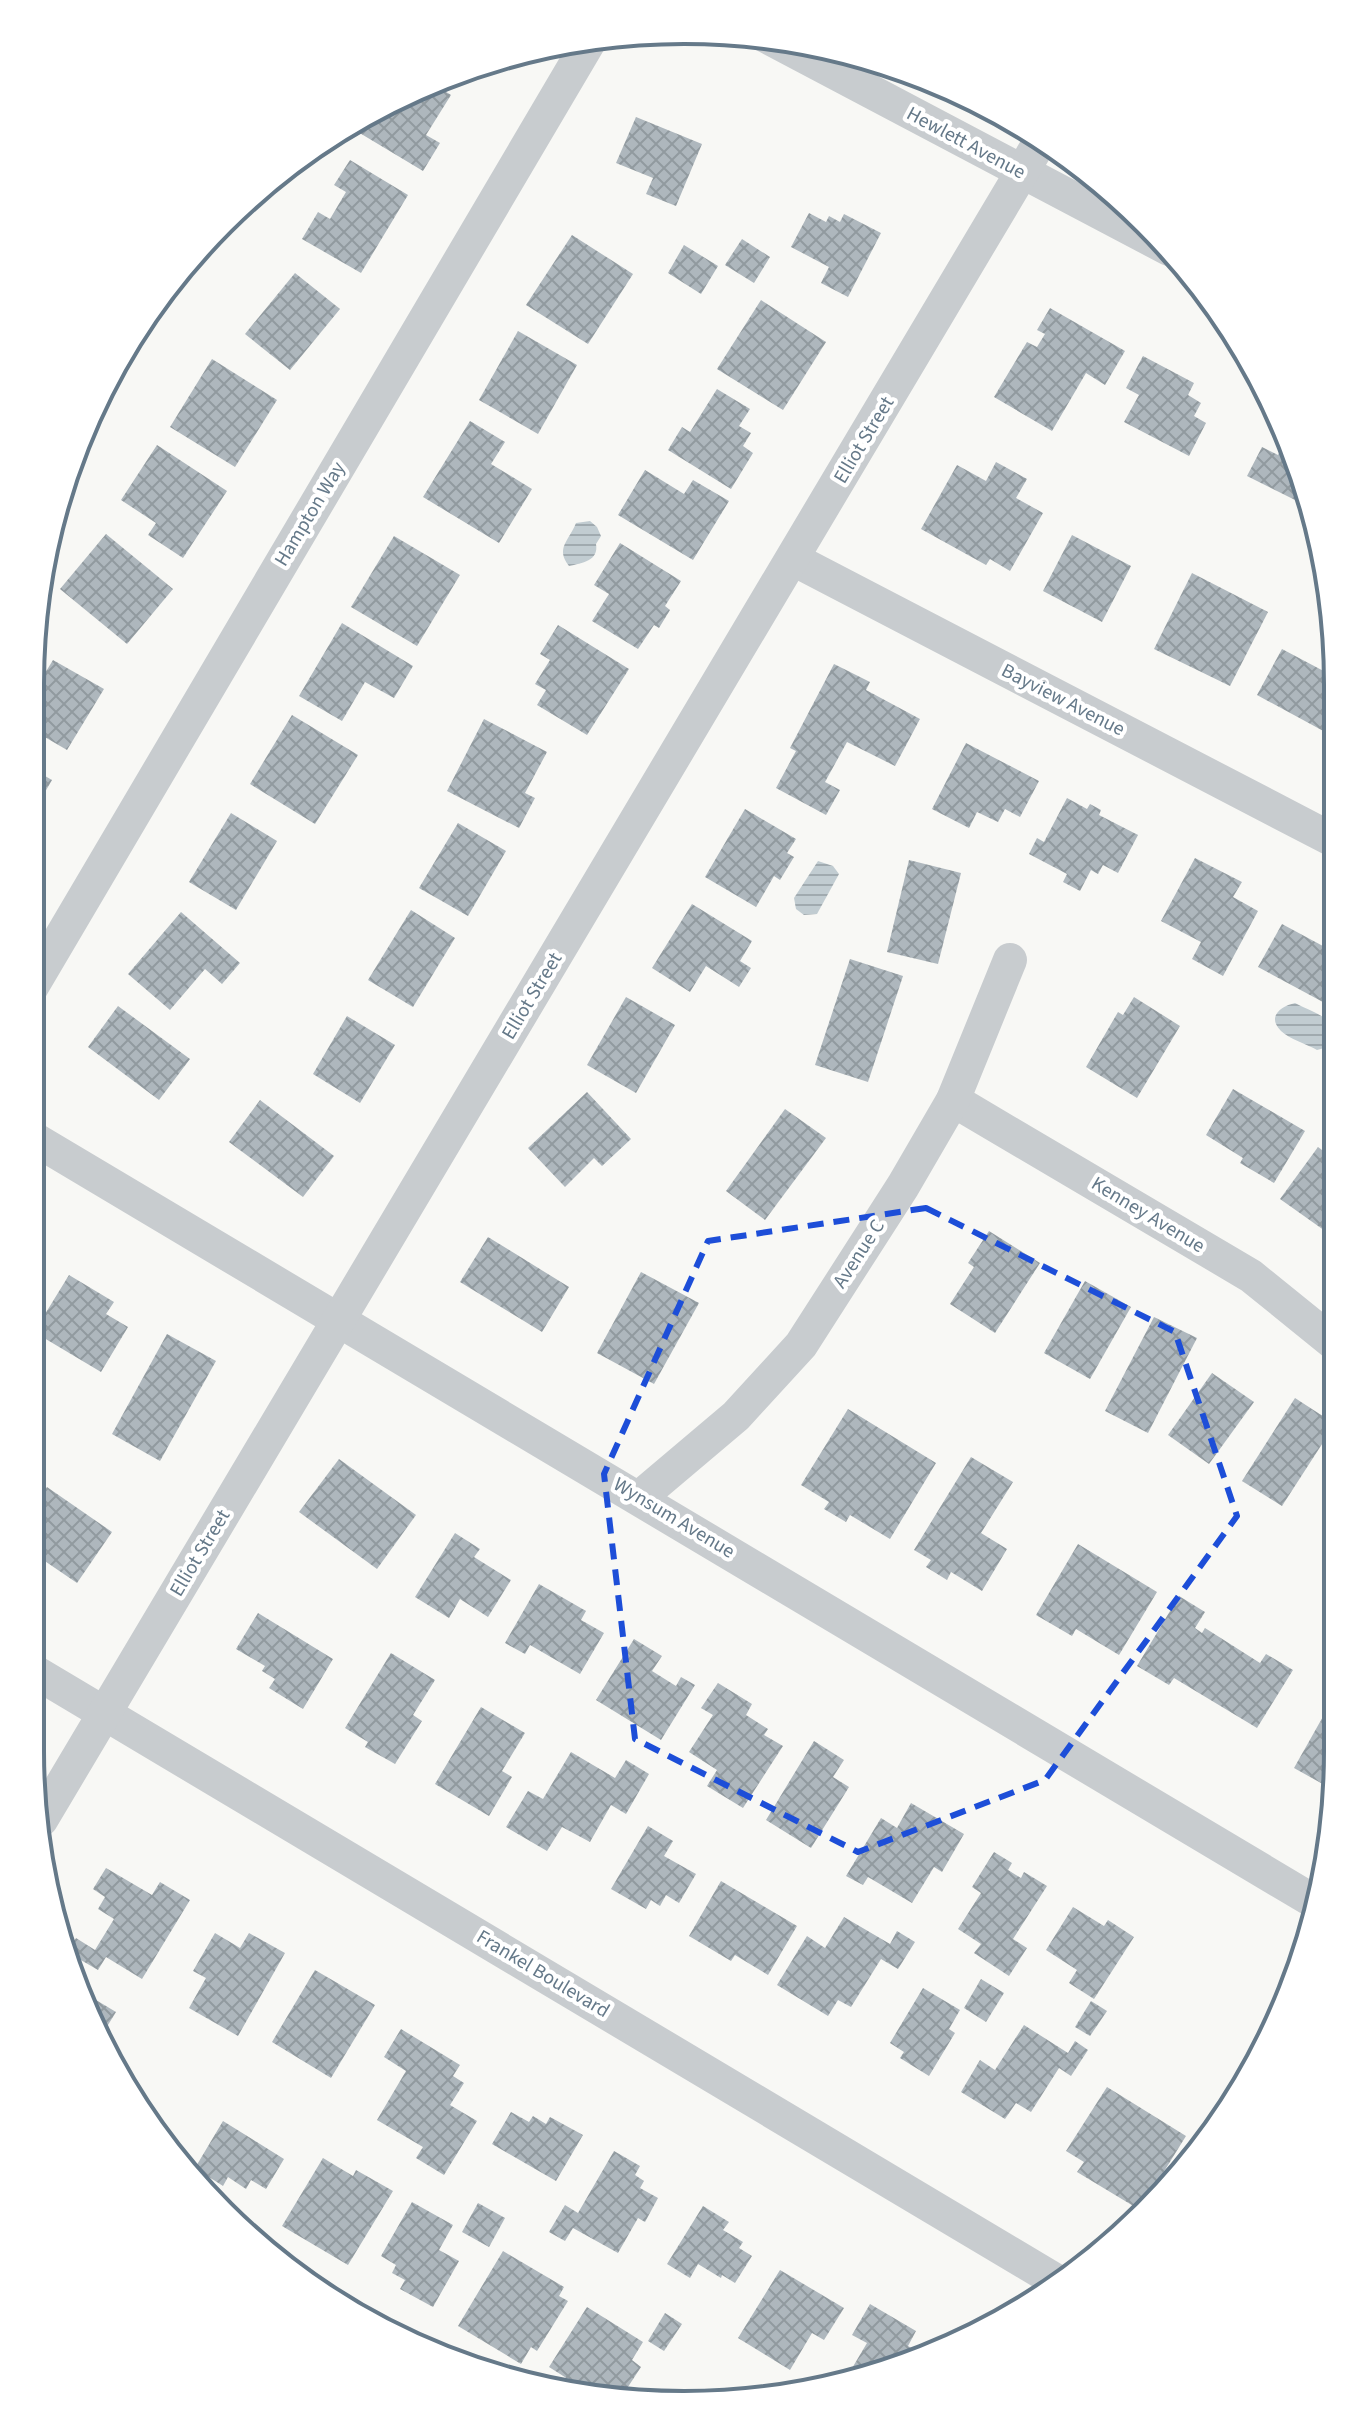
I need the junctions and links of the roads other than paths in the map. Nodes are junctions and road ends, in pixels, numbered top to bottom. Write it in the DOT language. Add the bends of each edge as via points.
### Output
graph roads {
  1 [pos="583,52"];
  2 [pos="801,55"];
  3 [pos="1036,149"];
  4 [pos="1022,172"];
  5 [pos="1139,233"];
  6 [pos="793,559"];
  7 [pos="1324,835"];
  8 [pos="1010,960"];
  9 [pos="44,966"];
  10 [pos="953,1100"];
  11 [pos="44,1145"];
  12 [pos="339,1320"];
  13 [pos="1324,1335"];
  14 [pos="639,1498"];
  15 [pos="44,1677"];
  16 [pos="105,1713"];
  17 [pos="47,1811"];
  18 [pos="1307,1897"];
  19 [pos="1049,2277"];
  1 -- 9 [label="street, Hampton Way"];
  2 -- 4 [label="street, Hewlett Avenue"];
  3 -- 4 [label="street, Elliot Street"];
  4 -- 5 [label="street, Hewlett Avenue"];
  4 -- 6 [label="street, Elliot Street"];
  6 -- 7 [label="street, Bayview Avenue"];
  6 -- 12 [label="street, Elliot Street"];
  8 -- 10 [label="street, Avenue C"];
  10 -- 13 [label="street, Kenney Avenue" via="1251,1276"];
  10 -- 14 [label="street, Avenue C" via="801,1345 736,1416"];
  11 -- 12 [label="street, Wynsum Avenue"];
  12 -- 14 [label="street, Wynsum Avenue"];
  12 -- 16 [label="street, Elliot Street"];
  14 -- 18 [label="street, Wynsum Avenue"];
  15 -- 16 [label="street, Frankel Boulevard"];
  16 -- 17 [label="street, Elliot Street"];
  16 -- 19 [label="street, Frankel Boulevard"];
}
